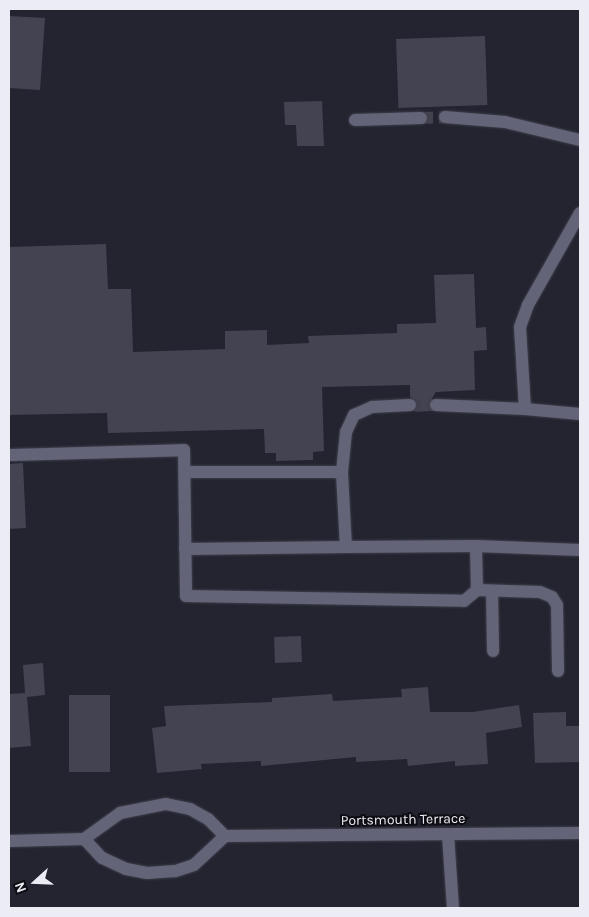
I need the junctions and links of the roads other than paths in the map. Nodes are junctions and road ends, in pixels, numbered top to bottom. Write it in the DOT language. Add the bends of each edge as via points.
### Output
graph roads {
  1 [pos="445,116"];
  2 [pos="421,118"];
  3 [pos="355,120"];
  4 [pos="580,140"];
  5 [pos="580,213"];
  6 [pos="410,405"];
  7 [pos="436,405"];
  8 [pos="525,409"];
  9 [pos="580,414"];
  10 [pos="9,455"];
  11 [pos="184,472"];
  12 [pos="342,472"];
  13 [pos="476,546"];
  14 [pos="346,547"];
  15 [pos="186,549"];
  16 [pos="580,550"];
  17 [pos="477,590"];
  18 [pos="492,591"];
  19 [pos="493,651"];
  20 [pos="558,671"];
  21 [pos="580,833"];
  22 [pos="448,834"];
  23 [pos="225,836"];
  24 [pos="9,840"];
  25 [pos="84,840"];
  26 [pos="453,908"];
  1 -- 4 [label="street" via="505,122"];
  2 -- 3 [label="street"];
  5 -- 8 [label="street" via="528,305 520,327"];
  6 -- 12 [label="street" via="372,408 354,415 346,432"];
  7 -- 8 [label="street"];
  8 -- 9 [label="street"];
  10 -- 11 [label="street" via="184,450"];
  11 -- 12 [label="street"];
  11 -- 15 [label="street"];
  12 -- 14 [label="street"];
  13 -- 14 [label="street"];
  13 -- 16 [label="street"];
  13 -- 17 [label="street"];
  14 -- 15 [label="street"];
  15 -- 17 [label="street" via="186,596 464,601"];
  17 -- 18 [label="street"];
  18 -- 19 [label="street"];
  18 -- 20 [label="street" via="540,592 552,597 557,605"];
  21 -- 22 [label="street, Portsmouth Terrace"];
  22 -- 23 [label="street, Portsmouth Terrace"];
  22 -- 26 [label="street"];
  23 -- 25 [label="street" via="208,819 190,809 166,804 120,813"];
  23 -- 25 [label="street" via="194,865 175,872 147,873 126,869 102,858"];
  24 -- 25 [label="street"];
}
